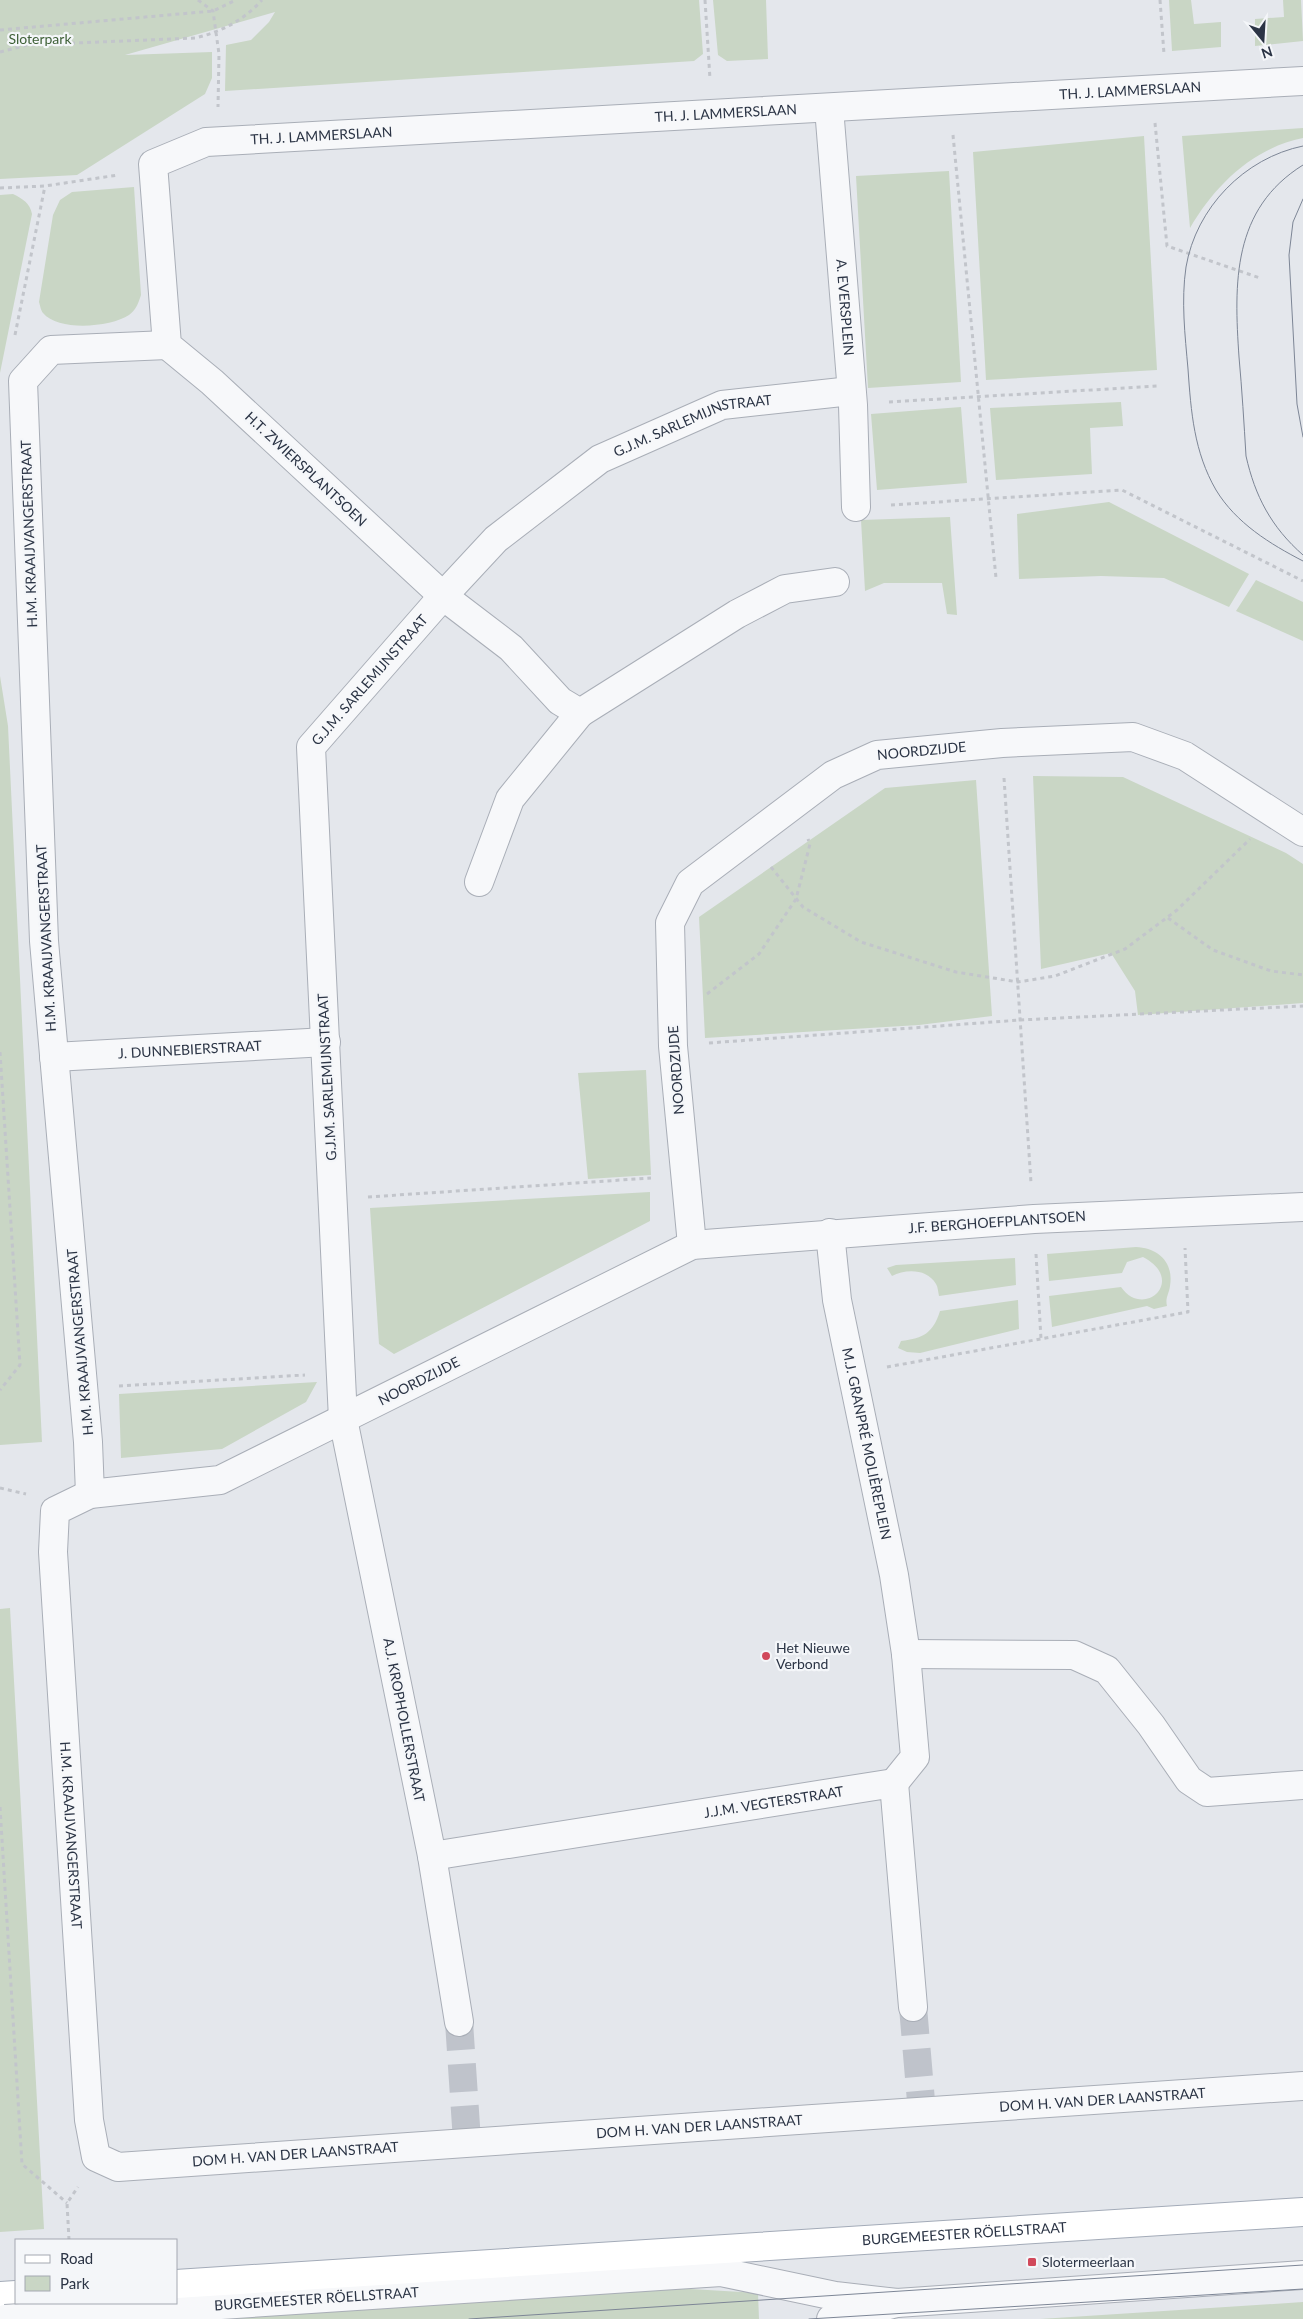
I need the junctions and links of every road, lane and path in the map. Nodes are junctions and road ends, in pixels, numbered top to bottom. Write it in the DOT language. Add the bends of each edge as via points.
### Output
graph roads {
  1 [pos="198,0"];
  2 [pos="236,0"];
  3 [pos="262,0"];
  4 [pos="705,0"];
  5 [pos="1160,0"];
  6 [pos="213,12"];
  7 [pos="0,30"];
  8 [pos="215,34"];
  9 [pos="0,52"];
  10 [pos="1303,81"];
  11 [pos="1159,90"];
  12 [pos="950,101"];
  13 [pos="829,108"];
  14 [pos="210,112"];
  15 [pos="713,114"];
  16 [pos="124,174"];
  17 [pos="46,186"];
  18 [pos="0,188"];
  19 [pos="1260,278"];
  20 [pos="14,338"];
  21 [pos="166,345"];
  22 [pos="1158,386"];
  23 [pos="978,396"];
  24 [pos="852,398"];
  25 [pos="988,500"];
  26 [pos="856,507"];
  27 [pos="996,578"];
  28 [pos="1303,581"];
  29 [pos="835,582"];
  30 [pos="442,596"];
  31 [pos="580,713"];
  32 [pos="1002,743"];
  33 [pos="795,803"];
  34 [pos="1276,815"];
  35 [pos="1303,832"];
  36 [pos="748,839"];
  37 [pos="479,882"];
  38 [pos="796,899"];
  39 [pos="1168,918"];
  40 [pos="1303,975"];
  41 [pos="1018,982"];
  42 [pos="672,1006"];
  43 [pos="1303,1006"];
  44 [pos="1020,1020"];
  45 [pos="326,1042"];
  46 [pos="673,1046"];
  47 [pos="0,1052"];
  48 [pos="54,1057"];
  49 [pos="0,1059"];
  50 [pos="684,1176"];
  51 [pos="333,1200"];
  52 [pos="1303,1207"];
  53 [pos="1183,1212"];
  54 [pos="1034,1219"];
  55 [pos="830,1233"];
  56 [pos="692,1245"];
  57 [pos="1041,1339"];
  58 [pos="340,1372"];
  59 [pos="852,1373"];
  60 [pos="84,1388"];
  61 [pos="0,1390"];
  62 [pos="344,1419"];
  63 [pos="0,1488"];
  64 [pos="24,1492"];
  65 [pos="90,1494"];
  66 [pos="55,1511"];
  67 [pos="906,1654"];
  68 [pos="894,1783"];
  69 [pos="1303,1786"];
  70 [pos="0,1807"];
  71 [pos="432,1856"];
  72 [pos="913,2007"];
  73 [pos="459,2022"];
  74 [pos="1303,2086"];
  75 [pos="96,2157"];
  76 [pos="1303,2212"];
  77 [pos="69,2239"];
  78 [pos="627,2267"];
  79 [pos="1303,2276"];
  80 [pos="178,2284"];
  81 [pos="15,2295"];
  82 [pos="0,2296"];
  83 [pos="897,2303"];
  84 [pos="5,2319"];
  85 [pos="831,2319"];
  1 -- 6 [label="path"];
  2 -- 6 [label="path"];
  3 -- 8 [label="path" via="250,14"];
  4 -- 15 [label="path"];
  5 -- 11 [label="path"];
  6 -- 7 [label="path"];
  6 -- 8 [label="path"];
  8 -- 9 [label="path" via="196,38 27,45"];
  8 -- 14 [label="path" via="219,54 218,109"];
  10 -- 11 [label="street, TH. J. LAMMERSLAAN"];
  11 -- 12 [label="street, TH. J. LAMMERSLAAN"];
  11 -- 19 [label="path" via="1167,246"];
  12 -- 13 [label="street, TH. J. LAMMERSLAAN"];
  12 -- 23 [label="path"];
  13 -- 15 [label="street, TH. J. LAMMERSLAAN"];
  13 -- 24 [label="street, A. EVERSPLEIN"];
  15 -- 21 [label="street, TH. J. LAMMERSLAAN" via="206,142 153,164"];
  16 -- 17 [label="path"];
  17 -- 18 [label="path"];
  17 -- 20 [label="path"];
  21 -- 30 [label="street, H.T. ZWIERSPLANTSOEN" via="212,382"];
  21 -- 48 [label="street, H.M. KRAAIJVANGERSTRAAT" via="51,350 23,381 44,941"];
  22 -- 23 [label="path"];
  23 -- 24 [label="path"];
  23 -- 25 [label="path"];
  24 -- 26 [label="street, A. EVERSPLEIN"];
  24 -- 30 [label="street, G.J.M. SARLEMIJNSTRAAT" via="722,405 600,459 496,539"];
  25 -- 26 [label="path"];
  25 -- 27 [label="path"];
  25 -- 28 [label="path" via="1122,490"];
  29 -- 31 [label="street" via="785,589 737,614"];
  30 -- 31 [label="street, H.T. ZWIERSPLANTSOEN" via="511,648 560,702"];
  30 -- 45 [label="street, G.J.M. SARLEMIJNSTRAAT" via="311,747"];
  31 -- 37 [label="street" via="510,799"];
  32 -- 33 [label="street, NOORDZIJDE" via="876,755 833,774"];
  32 -- 34 [label="street, NOORDZIJDE" via="1133,738 1185,756"];
  32 -- 41 [label="path"];
  33 -- 36 [label="street, NOORDZIJDE"];
  33 -- 38 [label="path" via="810,844"];
  34 -- 35 [label="street, NOORDZIJDE"];
  34 -- 39 [label="path"];
  36 -- 38 [label="path"];
  36 -- 42 [label="street, NOORDZIJDE" via="690,883 670,923"];
  38 -- 41 [label="path" via="802,906 861,942 956,972"];
  38 -- 42 [label="path" via="759,954 711,993"];
  39 -- 40 [label="path" via="1213,950 1271,971"];
  39 -- 41 [label="path" via="1125,950 1055,976"];
  41 -- 44 [label="path"];
  42 -- 46 [label="street, NOORDZIJDE"];
  43 -- 44 [label="path"];
  44 -- 46 [label="path"];
  44 -- 54 [label="path"];
  45 -- 48 [label="street, J. DUNNEBIERSTRAAT"];
  45 -- 51 [label="street, G.J.M. SARLEMIJNSTRAAT"];
  46 -- 50 [label="street, NOORDZIJDE"];
  47 -- 49 [label="path"];
  48 -- 60 [label="street, H.M. KRAAIJVANGERSTRAAT"];
  49 -- 61 [label="path" via="20,1365"];
  50 -- 51 [label="path"];
  50 -- 56 [label="street, NOORDZIJDE"];
  51 -- 58 [label="street, G.J.M. SARLEMIJNSTRAAT"];
  52 -- 53 [label="street, J.F. BERGHOEFPLANTSOEN"];
  53 -- 54 [label="street, J.F. BERGHOEFPLANTSOEN"];
  53 -- 57 [label="path" via="1188,1312"];
  54 -- 55 [label="street, J.F. BERGHOEFPLANTSOEN"];
  54 -- 57 [label="path"];
  55 -- 56 [label="street, J.F. BERGHOEFPLANTSOEN"];
  55 -- 59 [label="street, M.J. GRANPRÉ MOLIÈREPLEIN" via="837,1300"];
  56 -- 62 [label="street, NOORDZIJDE"];
  57 -- 59 [label="path"];
  58 -- 60 [label="path"];
  58 -- 62 [label="street, G.J.M. SARLEMIJNSTRAAT"];
  59 -- 67 [label="street, M.J. GRANPRÉ MOLIÈREPLEIN" via="894,1575"];
  60 -- 65 [label="street, H.M. KRAAIJVANGERSTRAAT"];
  62 -- 65 [label="street, NOORDZIJDE" via="220,1480"];
  62 -- 71 [label="street, A.J. KROPHOLLERSTRAAT"];
  63 -- 64 [label="path"];
  65 -- 66 [label="street, NOORDZIJDE"];
  66 -- 75 [label="street, H.M. KRAAIJVANGERSTRAAT" via="53,1552 89,2120"];
  67 -- 68 [label="street, M.J. GRANPRÉ MOLIÈREPLEIN" via="915,1757"];
  67 -- 69 [label="street" via="1074,1655 1107,1670 1189,1780 1207,1792"];
  68 -- 71 [label="street, J.J.M. VEGTERSTRAAT"];
  68 -- 72 [label="street"];
  70 -- 77 [label="path" via="22,2164 67,2203"];
  71 -- 73 [label="street, A.J. KROPHOLLERSTRAAT"];
  74 -- 75 [label="street, DOM H. VAN DER LAANSTRAAT" via="467,2141 118,2168"];
  76 -- 78 [label="main road, BURGEMEESTER RÖELLSTRAAT"];
  78 -- 80 [label="main road, BURGEMEESTER RÖELLSTRAAT"];
  78 -- 83 [label="street, BURGEMEESTER RÖELLSTRAAT" via="721,2272 836,2296"];
  78 -- 84 [label="street, BURGEMEESTER RÖELLSTRAAT, bridge"];
  79 -- 83 [label="street, BURGEMEESTER RÖELLSTRAAT"];
  81 -- 82 [label="main road"];
  83 -- 85 [label="street, BURGEMEESTER RÖELLSTRAAT"];
}
